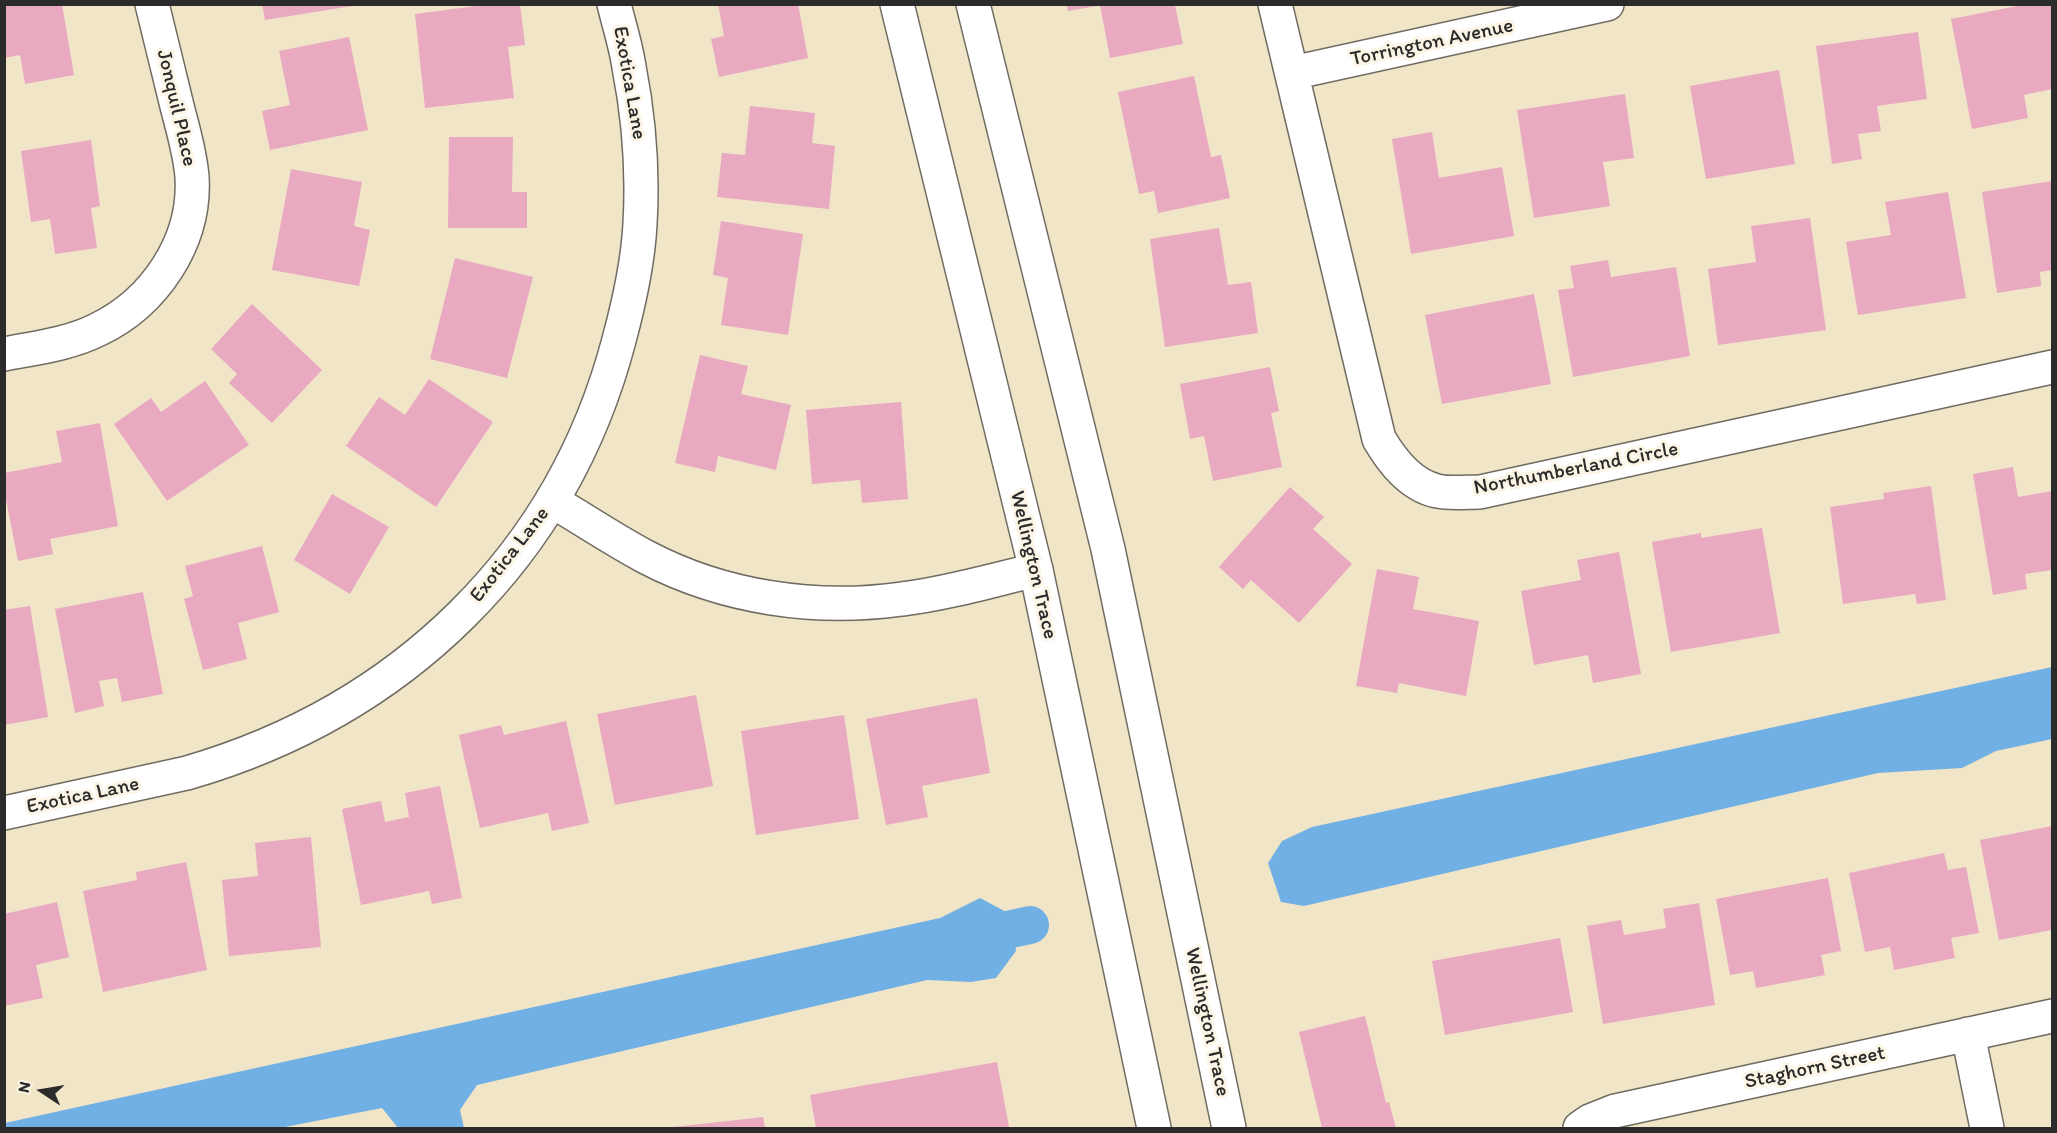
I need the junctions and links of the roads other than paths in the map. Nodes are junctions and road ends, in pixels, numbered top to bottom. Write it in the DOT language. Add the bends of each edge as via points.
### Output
graph roads {
  1 [pos="152,4"];
  2 [pos="614,4"];
  3 [pos="897,4"];
  4 [pos="973,4"];
  5 [pos="1275,4"];
  6 [pos="1606,4"];
  7 [pos="1292,73"];
  8 [pos="4,354"];
  9 [pos="2052,367"];
  10 [pos="552,501"];
  11 [pos="1036,570"];
  12 [pos="4,813"];
  13 [pos="2052,1016"];
  14 [pos="1968,1034"];
  15 [pos="1154,1128"];
  16 [pos="1229,1128"];
  17 [pos="1580,1128"];
  18 [pos="1987,1128"];
  1 -- 8 [label="street, Jonquil Place" via="189,152 192,179 186,224 174,258 141,301 120,318 70,340"];
  2 -- 10 [label="street, Exotica Lane" via="629,67 640,146 640,225 629,304 609,381"];
  3 -- 11 [label="street, Wellington Trace"];
  4 -- 16 [label="street, Wellington Trace" via="1108,549"];
  5 -- 7 [label="street, Northumberland Circle"];
  6 -- 7 [label="street, Torrington Avenue"];
  7 -- 9 [label="street, Northumberland Circle" via="1379,439 1393,462 1413,480 1436,491 1480,492"];
  10 -- 11 [label="street" via="646,557 700,580 786,601 845,604 903,599"];
  10 -- 12 [label="street, Exotica Lane" via="479,598 441,635 357,700 287,737 213,766"];
  11 -- 15 [label="street, Wellington Trace"];
  13 -- 14 [label="street, Staghorn Street"];
  14 -- 17 [label="street, Staghorn Street" via="1615,1111"];
  14 -- 18 [label="street"];
}
